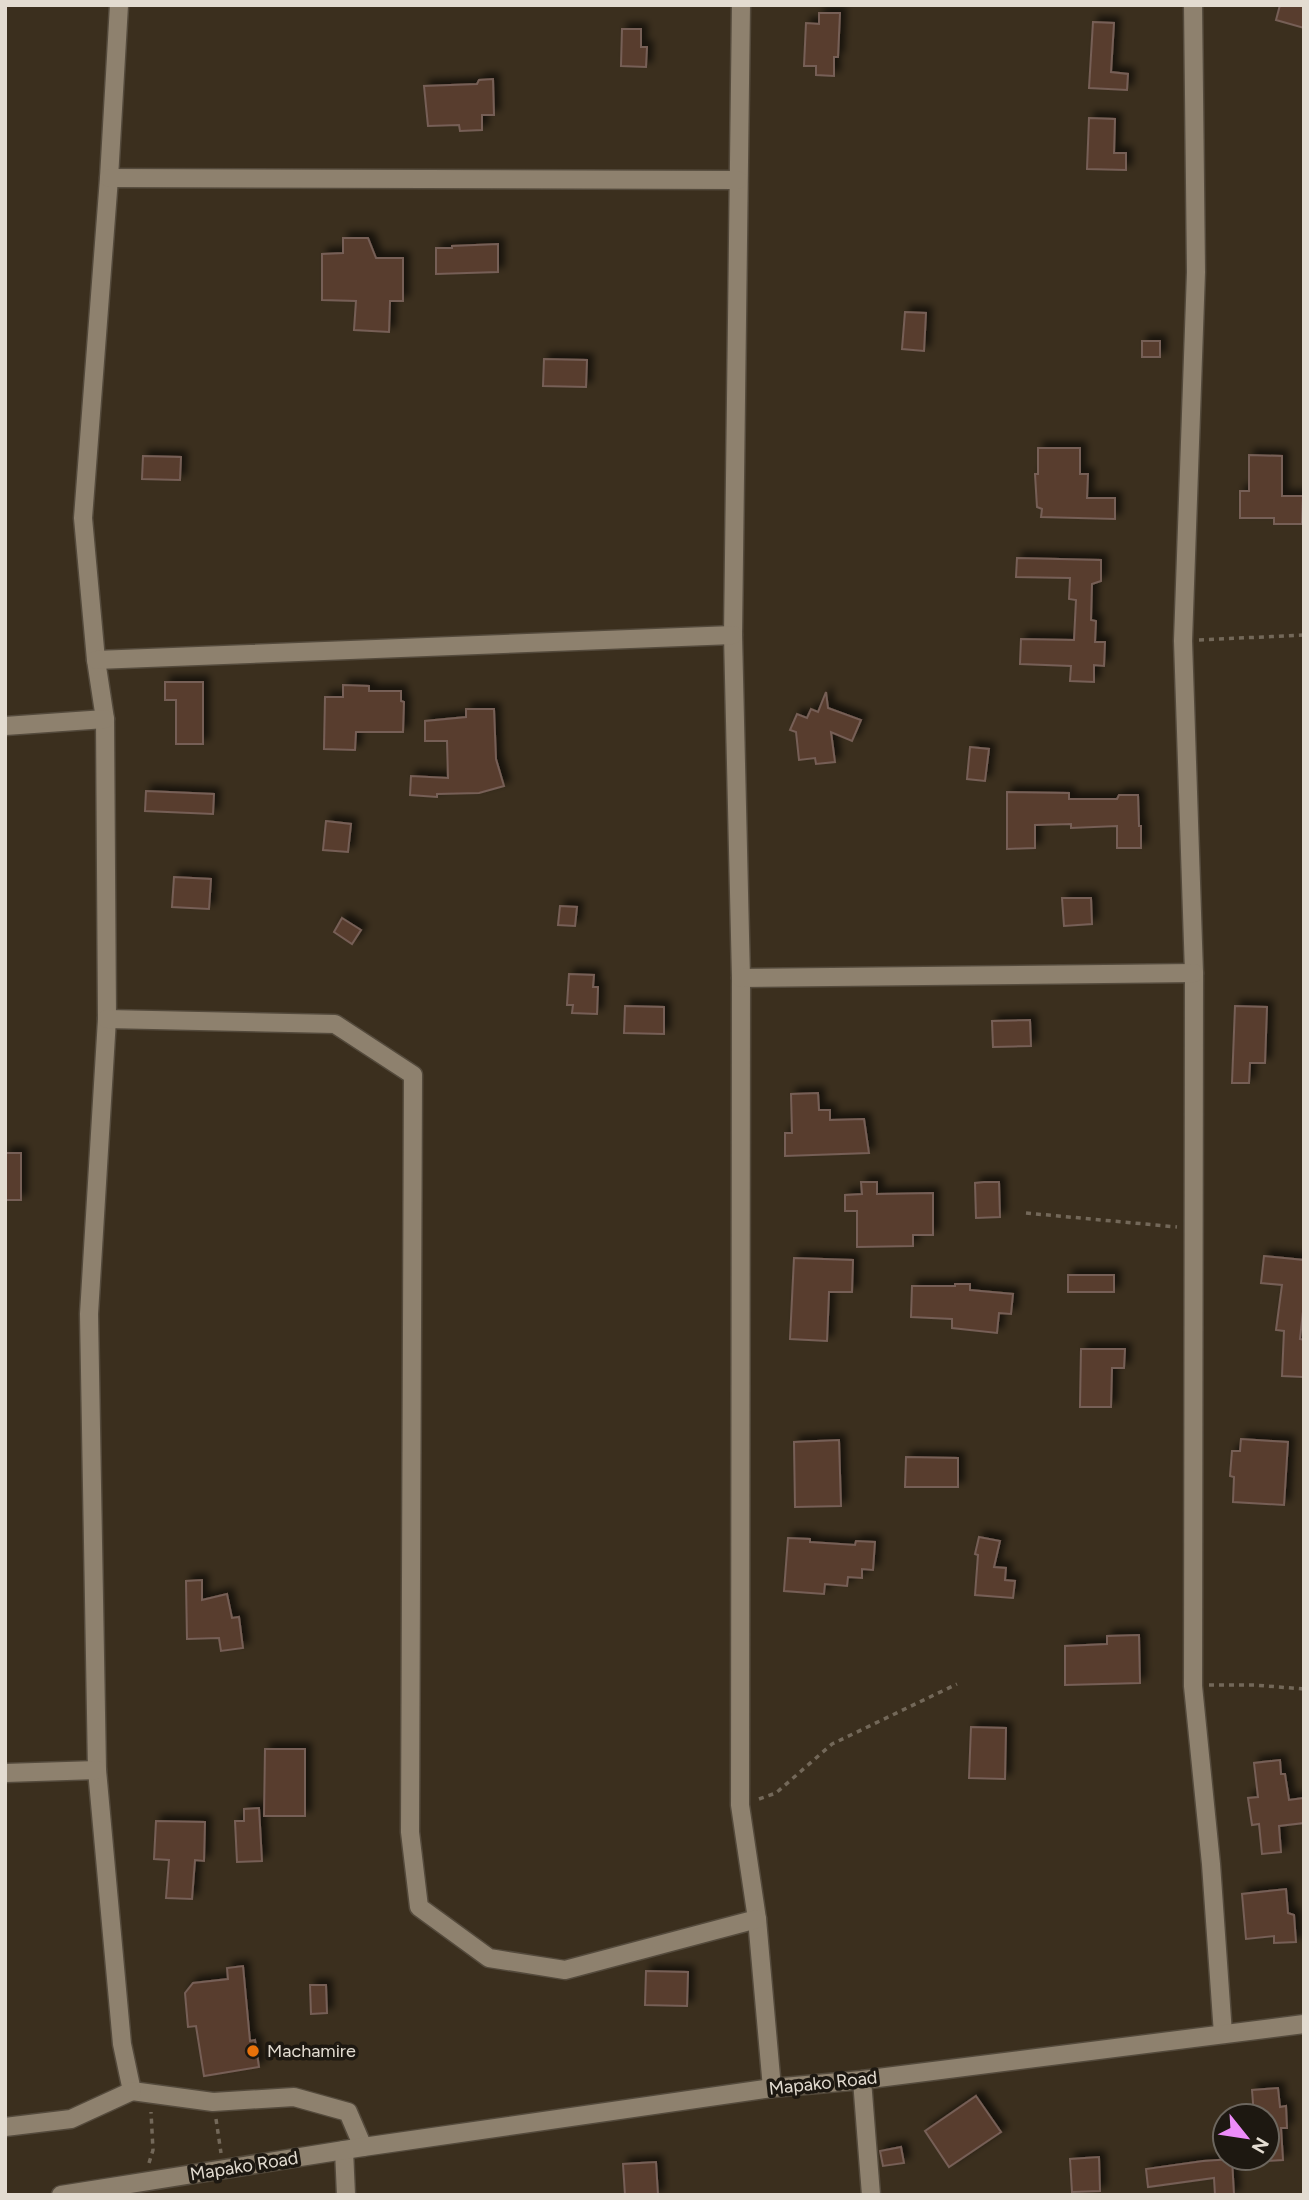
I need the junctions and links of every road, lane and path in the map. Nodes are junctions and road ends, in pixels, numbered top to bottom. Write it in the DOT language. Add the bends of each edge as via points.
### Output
graph roads {
  1 [pos="119,5"];
  2 [pos="741,5"];
  3 [pos="1194,5"];
  4 [pos="109,178"];
  5 [pos="738,180"];
  6 [pos="733,635"];
  7 [pos="1304,635"];
  8 [pos="1183,641"];
  9 [pos="96,660"];
  10 [pos="105,719"];
  11 [pos="5,726"];
  12 [pos="1194,973"];
  13 [pos="740,978"];
  14 [pos="107,1019"];
  15 [pos="1026,1213"];
  16 [pos="1193,1229"];
  17 [pos="957,1684"];
  18 [pos="1193,1686"];
  19 [pos="1304,1689"];
  20 [pos="97,1770"];
  21 [pos="5,1773"];
  22 [pos="740,1805"];
  23 [pos="757,1919"];
  24 [pos="1304,2024"];
  25 [pos="1223,2034"];
  26 [pos="862,2080"];
  27 [pos="772,2088"];
  28 [pos="141,2093"];
  29 [pos="213,2102"];
  30 [pos="5,2127"];
  31 [pos="363,2147"];
  32 [pos="344,2150"];
  33 [pos="224,2169"];
  34 [pos="143,2182"];
  35 [pos="61,2195"];
  36 [pos="346,2195"];
  37 [pos="871,2195"];
  1 -- 4 [label="street"];
  2 -- 5 [label="street"];
  3 -- 8 [label="street" via="1196,272"];
  4 -- 5 [label="street"];
  4 -- 9 [label="street" via="83,518"];
  5 -- 6 [label="street"];
  6 -- 9 [label="street"];
  6 -- 13 [label="street"];
  7 -- 8 [label="path"];
  8 -- 12 [label="street"];
  9 -- 10 [label="street"];
  10 -- 11 [label="street"];
  10 -- 14 [label="street"];
  12 -- 13 [label="street"];
  12 -- 16 [label="street"];
  13 -- 22 [label="street"];
  14 -- 20 [label="street" via="89,1314"];
  14 -- 23 [label="street" via="335,1024 413,1075 410,1832 419,1907 489,1958 565,1970"];
  15 -- 16 [label="path"];
  16 -- 18 [label="street"];
  17 -- 22 [label="path" via="832,1744 776,1793"];
  18 -- 19 [label="path"];
  18 -- 25 [label="street"];
  20 -- 21 [label="street"];
  20 -- 28 [label="street" via="122,2044"];
  22 -- 23 [label="street"];
  23 -- 27 [label="street"];
  24 -- 25 [label="street, Mapako Road"];
  25 -- 26 [label="street, Mapako Road"];
  26 -- 27 [label="street, Mapako Road"];
  26 -- 37 [label="street"];
  27 -- 31 [label="street, Mapako Road"];
  28 -- 29 [label="street"];
  28 -- 30 [label="street" via="71,2119"];
  28 -- 34 [label="path" via="153,2150"];
  29 -- 31 [label="street" via="294,2097 348,2112"];
  29 -- 33 [label="path"];
  31 -- 32 [label="street, Mapako Road"];
  32 -- 33 [label="street, Mapako Road"];
  32 -- 36 [label="street"];
  33 -- 34 [label="street, Mapako Road"];
  34 -- 35 [label="street, Mapako Road"];
}
